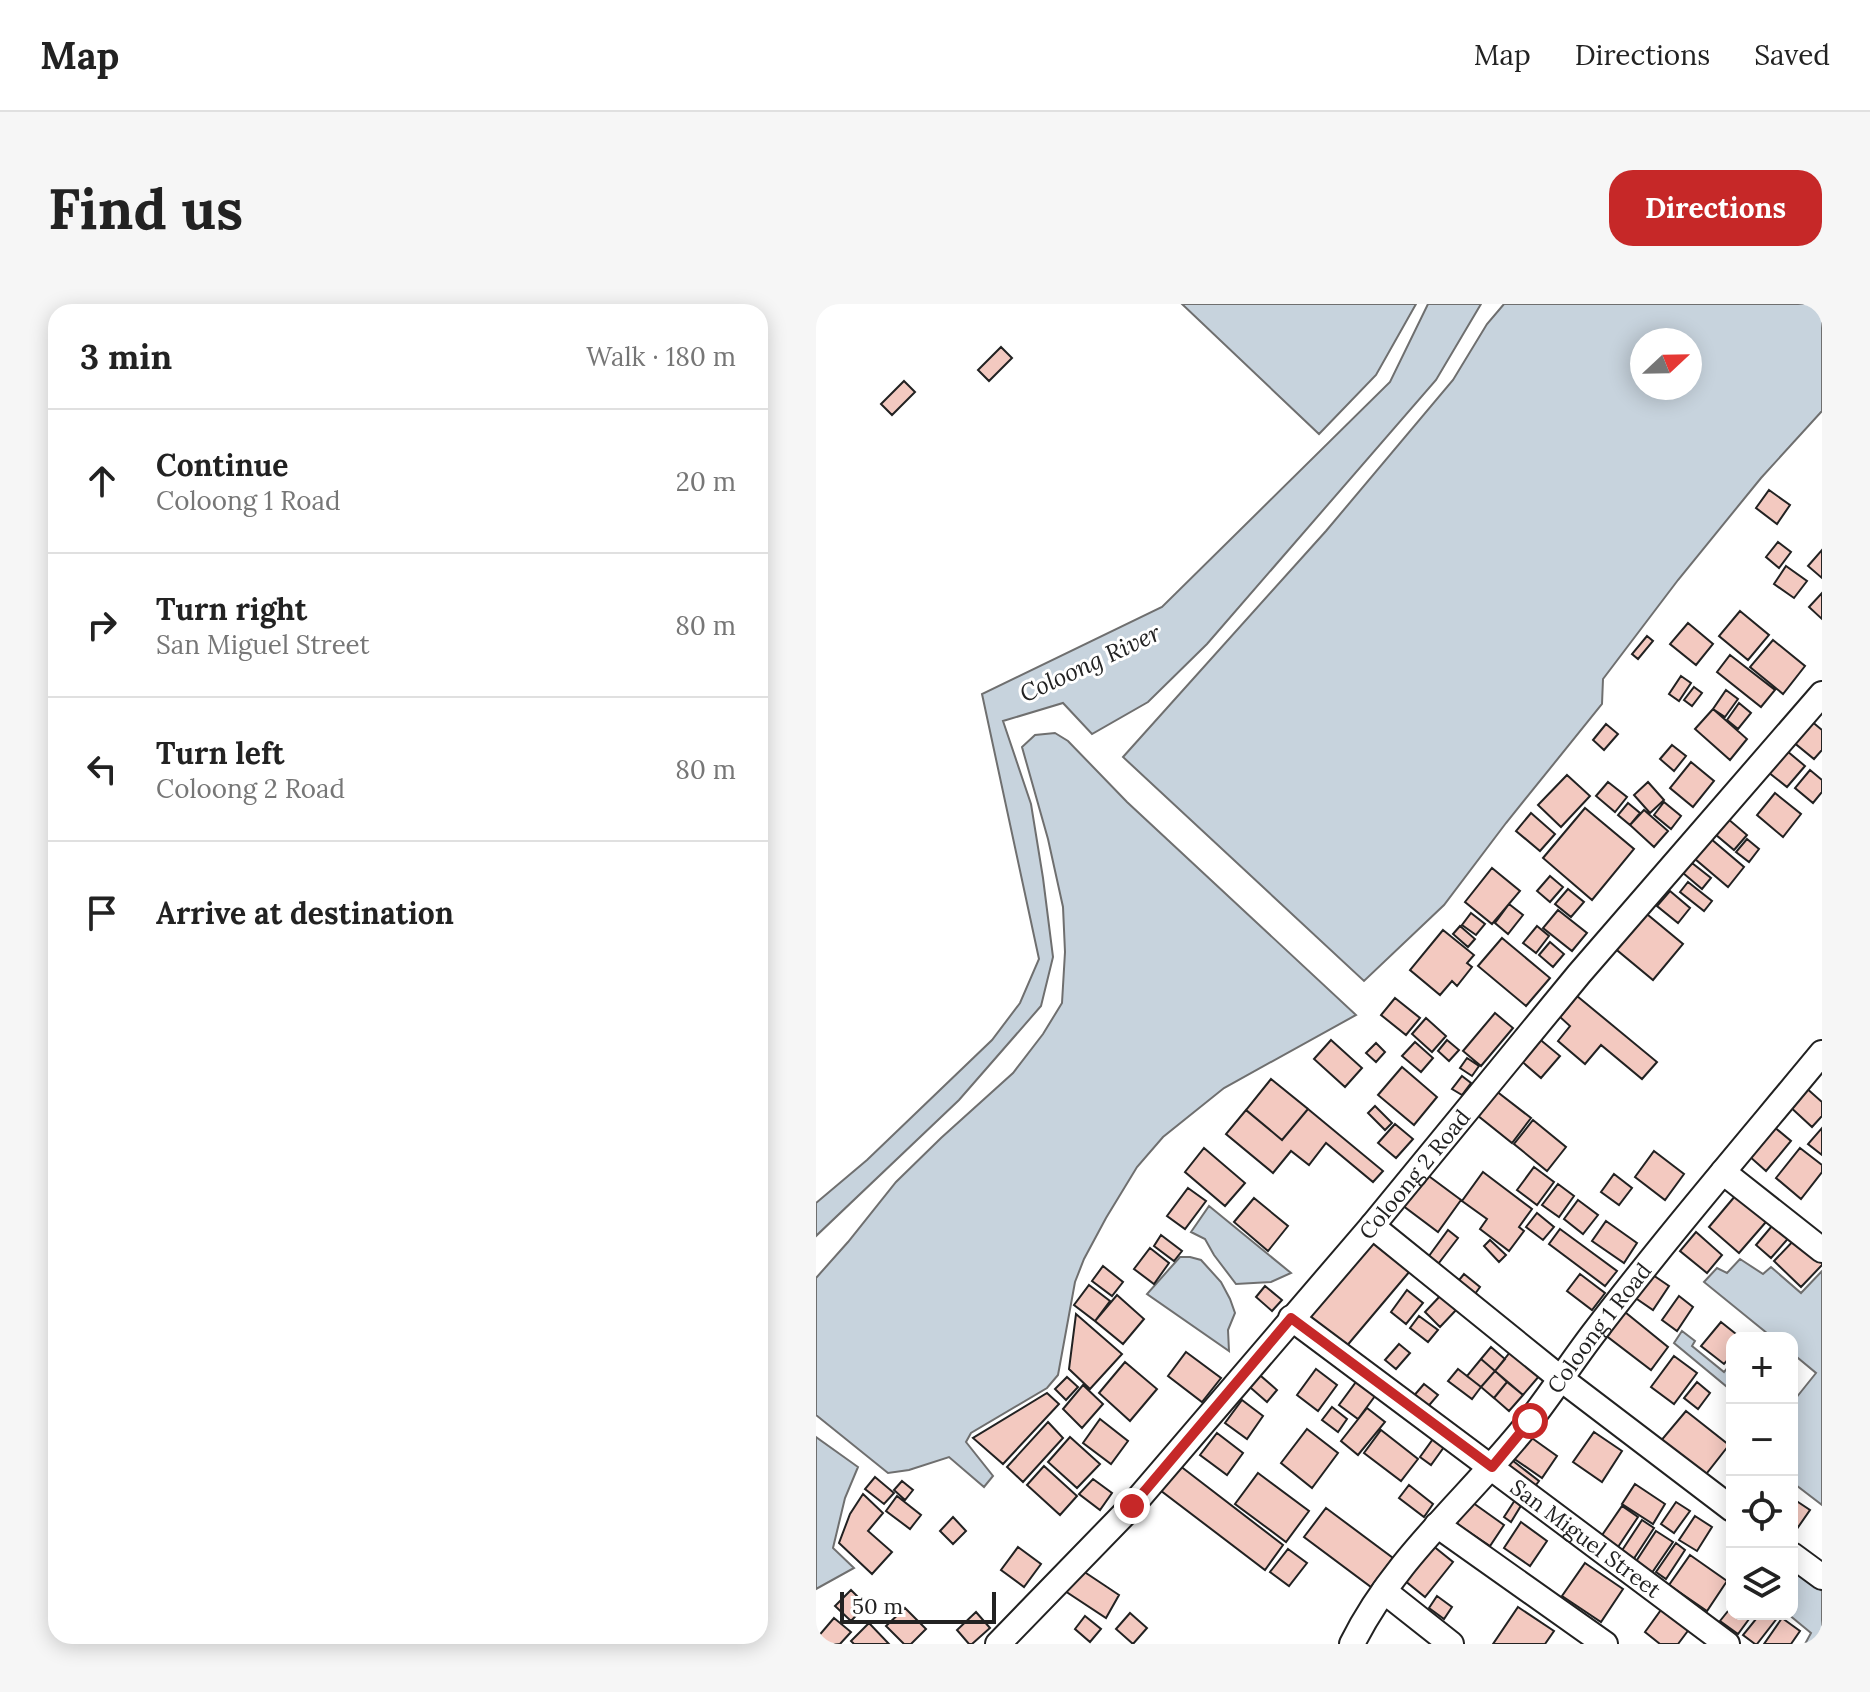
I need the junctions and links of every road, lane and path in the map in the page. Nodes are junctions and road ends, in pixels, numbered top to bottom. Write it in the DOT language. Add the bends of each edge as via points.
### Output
graph roads {
  1 [pos="1822,694"];
  2 [pos="1822,1053"];
  3 [pos="1723,1172"];
  4 [pos="1372,1226"];
  5 [pos="1822,1250"];
  6 [pos="1291,1318"];
  7 [pos="1560,1378"];
  8 [pos="1492,1467"];
  9 [pos="1726,1504"];
  10 [pos="1437,1525"];
  11 [pos="1798,1559"];
  12 [pos="1822,1577"];
  13 [pos="1384,1591"];
  14 [pos="998,1644"];
  15 [pos="1352,1644"];
  16 [pos="1451,1644"];
  17 [pos="1605,1644"];
  18 [pos="1727,1644"];
  1 -- 4 [label="street, Coloong 2 Road" via="1579,974"];
  2 -- 3 [label="street, Coloong 1 Road"];
  3 -- 5 [label="street"];
  3 -- 7 [label="street, Coloong 1 Road"];
  4 -- 6 [label="street, Coloong 2 Road"];
  4 -- 7 [label="street"];
  6 -- 8 [label="street, San Miguel Street"];
  6 -- 14 [label="street, Coloong 2 Road" via="1132,1506"];
  7 -- 8 [label="street, Coloong 1 Road"];
  7 -- 9 [label="street"];
  8 -- 10 [label="street, Coloong 1 Road"];
  8 -- 18 [label="street, San Miguel Street"];
  10 -- 13 [label="street, Coloong 1 Road"];
  10 -- 17 [label="street"];
  11 -- 12 [label="street"];
  13 -- 15 [label="street, Coloong 1 Road"];
  13 -- 16 [label="street"];
}
